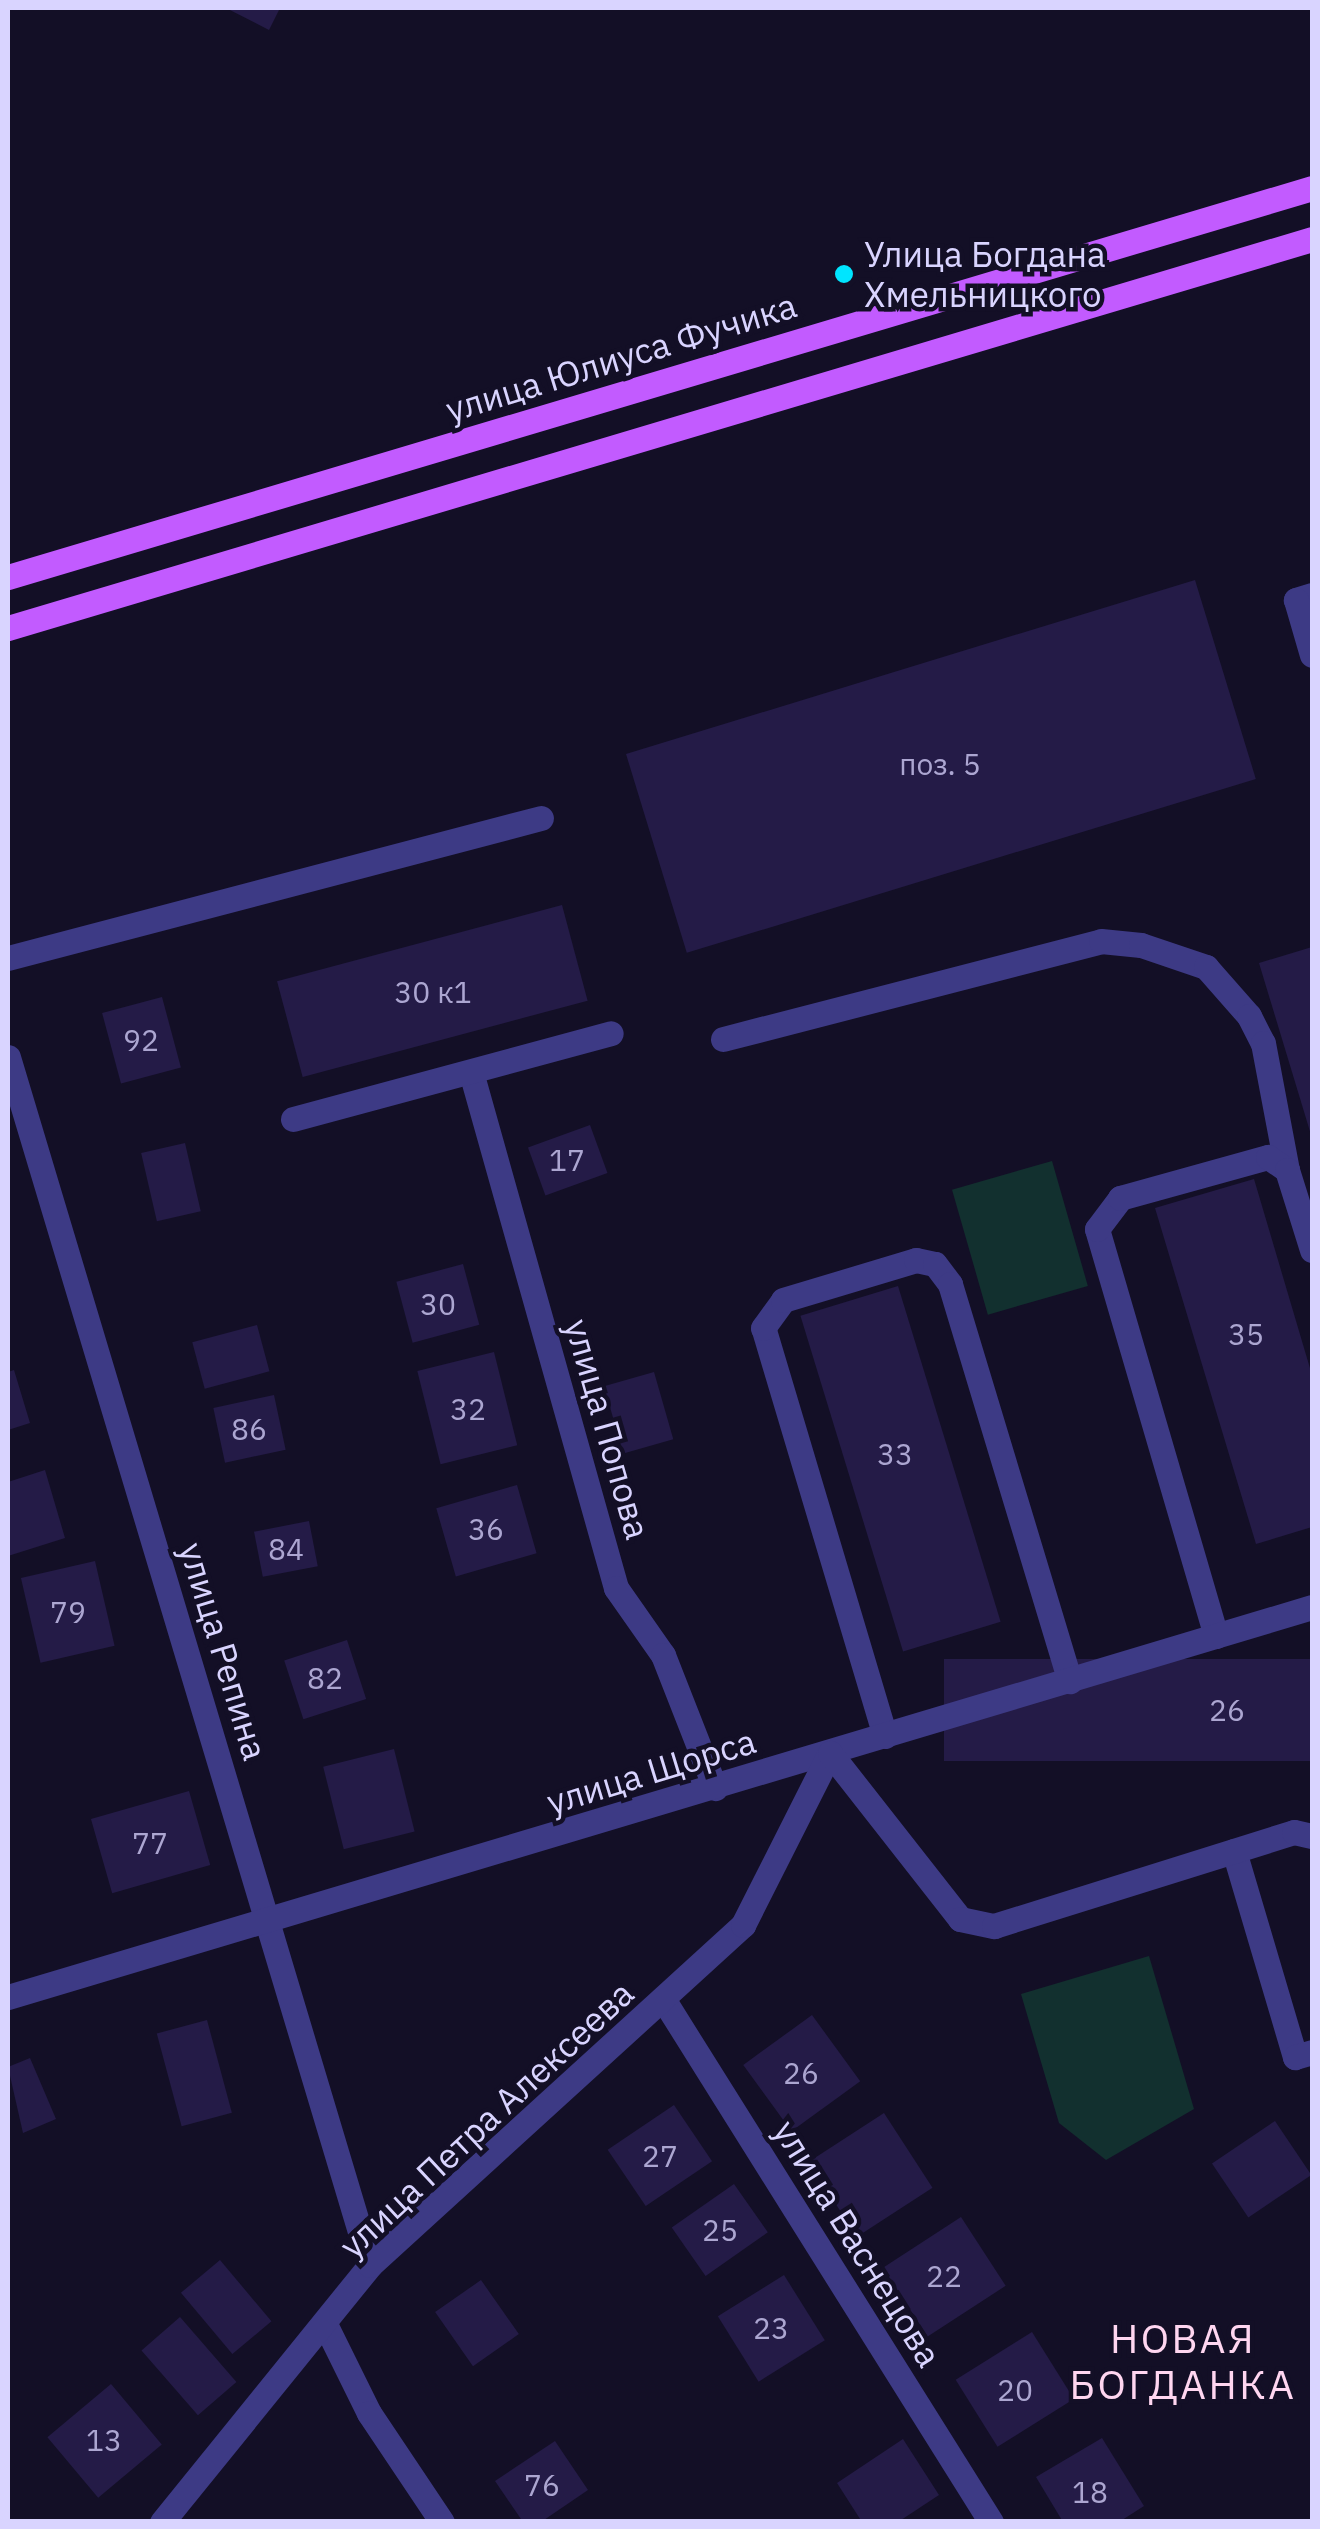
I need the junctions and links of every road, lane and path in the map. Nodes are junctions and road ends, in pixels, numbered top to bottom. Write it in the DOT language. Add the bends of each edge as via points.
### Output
graph roads {
  1 [pos="1312,188"];
  2 [pos="1312,239"];
  3 [pos="8,577"];
  4 [pos="1312,595"];
  5 [pos="8,628"];
  6 [pos="1312,655"];
  7 [pos="542,818"];
  8 [pos="8,958"];
  9 [pos="611,1033"];
  10 [pos="722,1039"];
  11 [pos="8,1057"];
  12 [pos="471,1072"];
  13 [pos="293,1119"];
  14 [pos="1287,1170"];
  15 [pos="1312,1250"];
  16 [pos="1312,1606"];
  17 [pos="1216,1636"];
  18 [pos="1070,1681"];
  19 [pos="884,1736"];
  20 [pos="830,1753"];
  21 [pos="715,1788"];
  22 [pos="1312,1836"];
  23 [pos="1234,1851"];
  24 [pos="270,1923"];
  25 [pos="8,1997"];
  26 [pos="665,2002"];
  27 [pos="1312,2052"];
  28 [pos="370,2265"];
  29 [pos="326,2326"];
  30 [pos="162,2522"];
  31 [pos="442,2522"];
  32 [pos="991,2522"];
  1 -- 3 [label="main road, улица Юлиуса Фучика"];
  2 -- 5 [label="main road"];
  4 -- 6 [label="street" via="1296,600"];
  7 -- 8 [label="street"];
  9 -- 12 [label="street"];
  10 -- 14 [label="street" via="1101,940 1141,946 1206,967 1249,1016"];
  11 -- 24 [label="street, улица Репина"];
  12 -- 13 [label="street"];
  12 -- 21 [label="street, улица Попова" via="616,1588 663,1655"];
  14 -- 15 [label="street"];
  14 -- 17 [label="street" via="1255,1158 1120,1198 1097,1229"];
  16 -- 17 [label="street, улица Щорса"];
  17 -- 18 [label="street, улица Щорса"];
  18 -- 19 [label="street, улица Щорса"];
  18 -- 19 [label="street" via="950,1284 936,1264 897,1266 783,1300 763,1328"];
  19 -- 20 [label="street, улица Щорса"];
  20 -- 21 [label="street, улица Щорса"];
  20 -- 23 [label="street" via="960,1919 994,1926"];
  20 -- 26 [label="street, улица Петра Алексеева" via="743,1925"];
  21 -- 24 [label="street, улица Щорса"];
  22 -- 23 [label="street" via="1294,1832"];
  23 -- 27 [label="street" via="1294,2057"];
  24 -- 25 [label="street, улица Щорса"];
  24 -- 28 [label="street, улица Репина"];
  26 -- 28 [label="street, улица Петра Алексеева"];
  26 -- 32 [label="street, улица Васнецова"];
  28 -- 29 [label="street, улица Петра Алексеева"];
  29 -- 30 [label="street, улица Петра Алексеева"];
  29 -- 31 [label="street" via="369,2413"];
}
